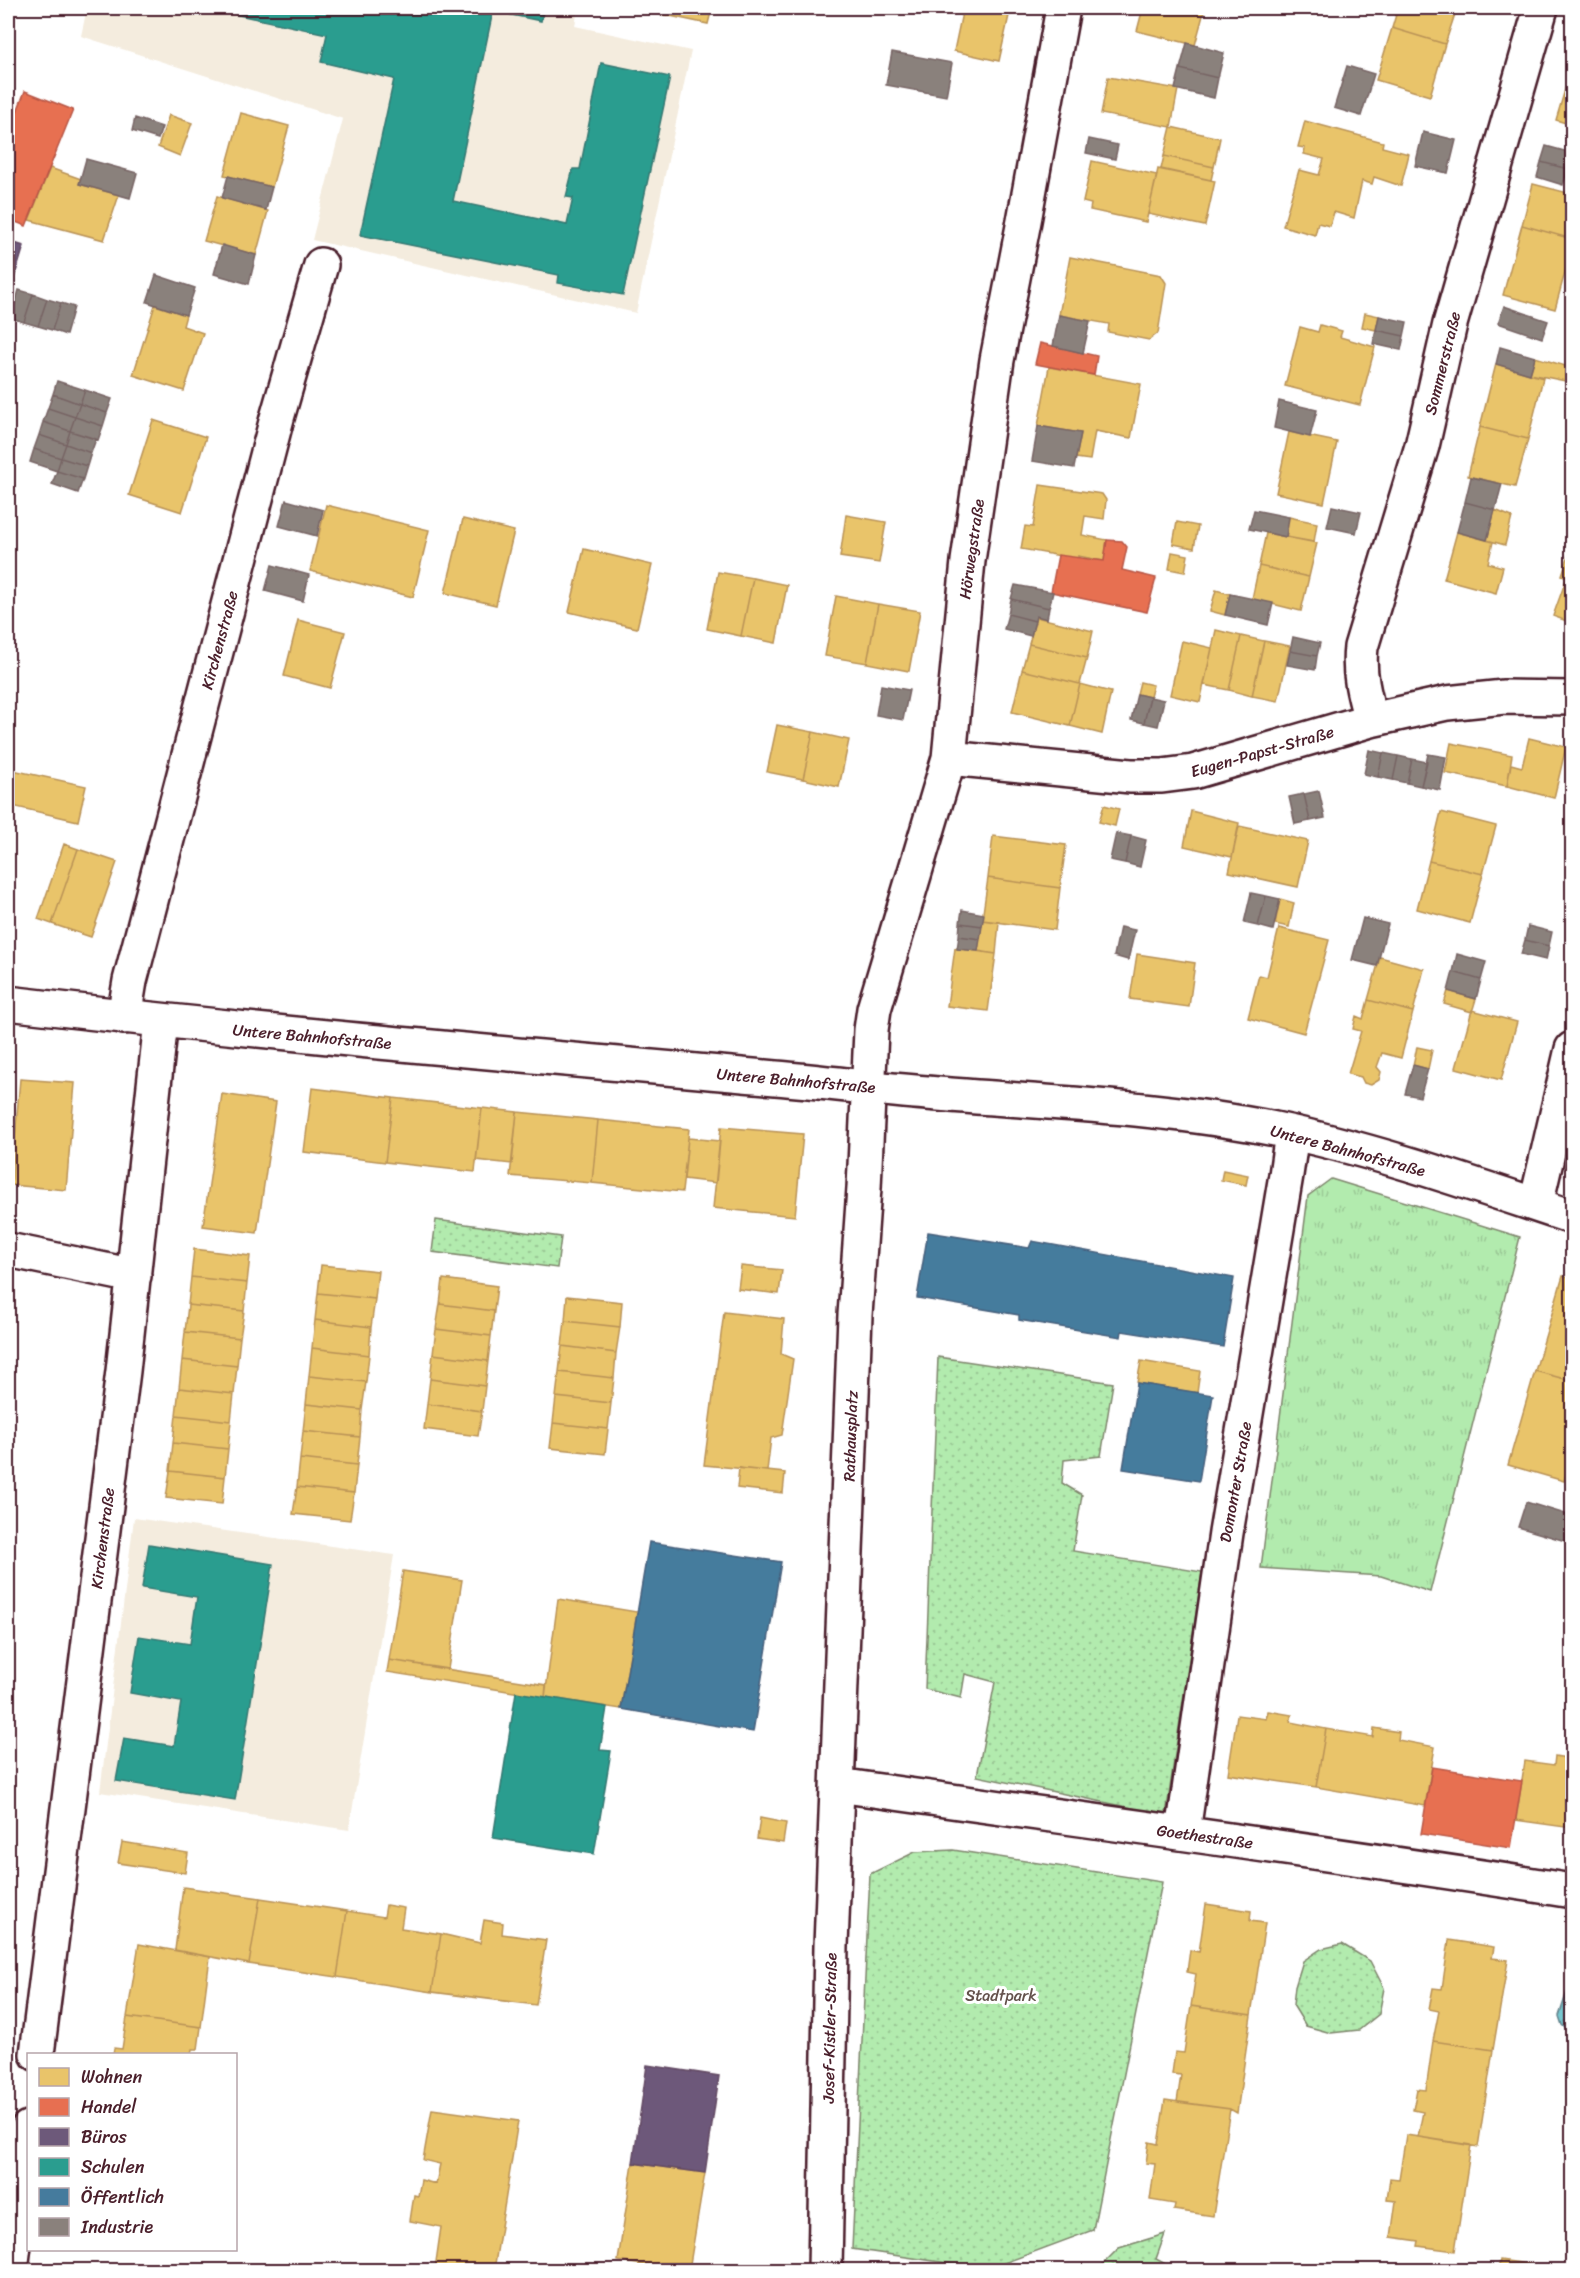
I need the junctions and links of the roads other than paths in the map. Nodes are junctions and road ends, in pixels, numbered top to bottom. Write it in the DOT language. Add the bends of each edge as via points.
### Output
graph roads {
  1 [pos="1063,8"];
  2 [pos="1541,8"];
  3 [pos="321,266"];
  4 [pos="1572,698"];
  5 [pos="1371,720"];
  6 [pos="949,759"];
  7 [pos="8,1003"];
  8 [pos="124,1017"];
  9 [pos="161,1021"];
  10 [pos="1572,1049"];
  11 [pos="868,1086"];
  12 [pos="1292,1133"];
  13 [pos="1536,1204"];
  14 [pos="1572,1217"];
  15 [pos="8,1250"];
  16 [pos="134,1276"];
  17 [pos="838,1785"];
  18 [pos="1183,1832"];
  19 [pos="1572,1891"];
  20 [pos="38,2053"];
  21 [pos="27,2136"];
  22 [pos="11,2271"];
  23 [pos="825,2271"];
  1 -- 6 [label="street, Hörwegstraße" via="996,360 968,561"];
  2 -- 5 [label="street, Sommerstraße" via="1450,324 1422,446 1361,646 1362,689"];
  3 -- 8 [label="street, Kirchenstraße" via="277,418 130,981"];
  4 -- 5 [label="street, Eugen-Papst-Straße" via="1481,699"];
  5 -- 6 [label="street, Eugen-Papst-Straße" via="1193,772 1162,776"];
  6 -- 11 [label="street, Hörwegstraße" via="874,1010"];
  7 -- 8 [label="street, Untere Bahnhofstraße"];
  8 -- 9 [label="street, Untere Bahnhofstraße"];
  9 -- 11 [label="street, Untere Bahnhofstraße"];
  9 -- 16 [label="street, Kirchenstraße"];
  10 -- 13 [label="street"];
  11 -- 12 [label="street, Untere Bahnhofstraße" via="1148,1111"];
  11 -- 17 [label="street, Rathausplatz" via="855,1315"];
  12 -- 13 [label="street, Untere Bahnhofstraße"];
  12 -- 18 [label="street, Domonter Straße" via="1226,1533"];
  13 -- 14 [label="street, Untere Bahnhofstraße"];
  15 -- 16 [label="street"];
  16 -- 20 [label="street, Kirchenstraße"];
  17 -- 18 [label="street, Goethestraße"];
  17 -- 23 [label="street, Josef-Kistler-Straße"];
  18 -- 19 [label="street, Goethestraße"];
  21 -- 22 [label="street"];
}
